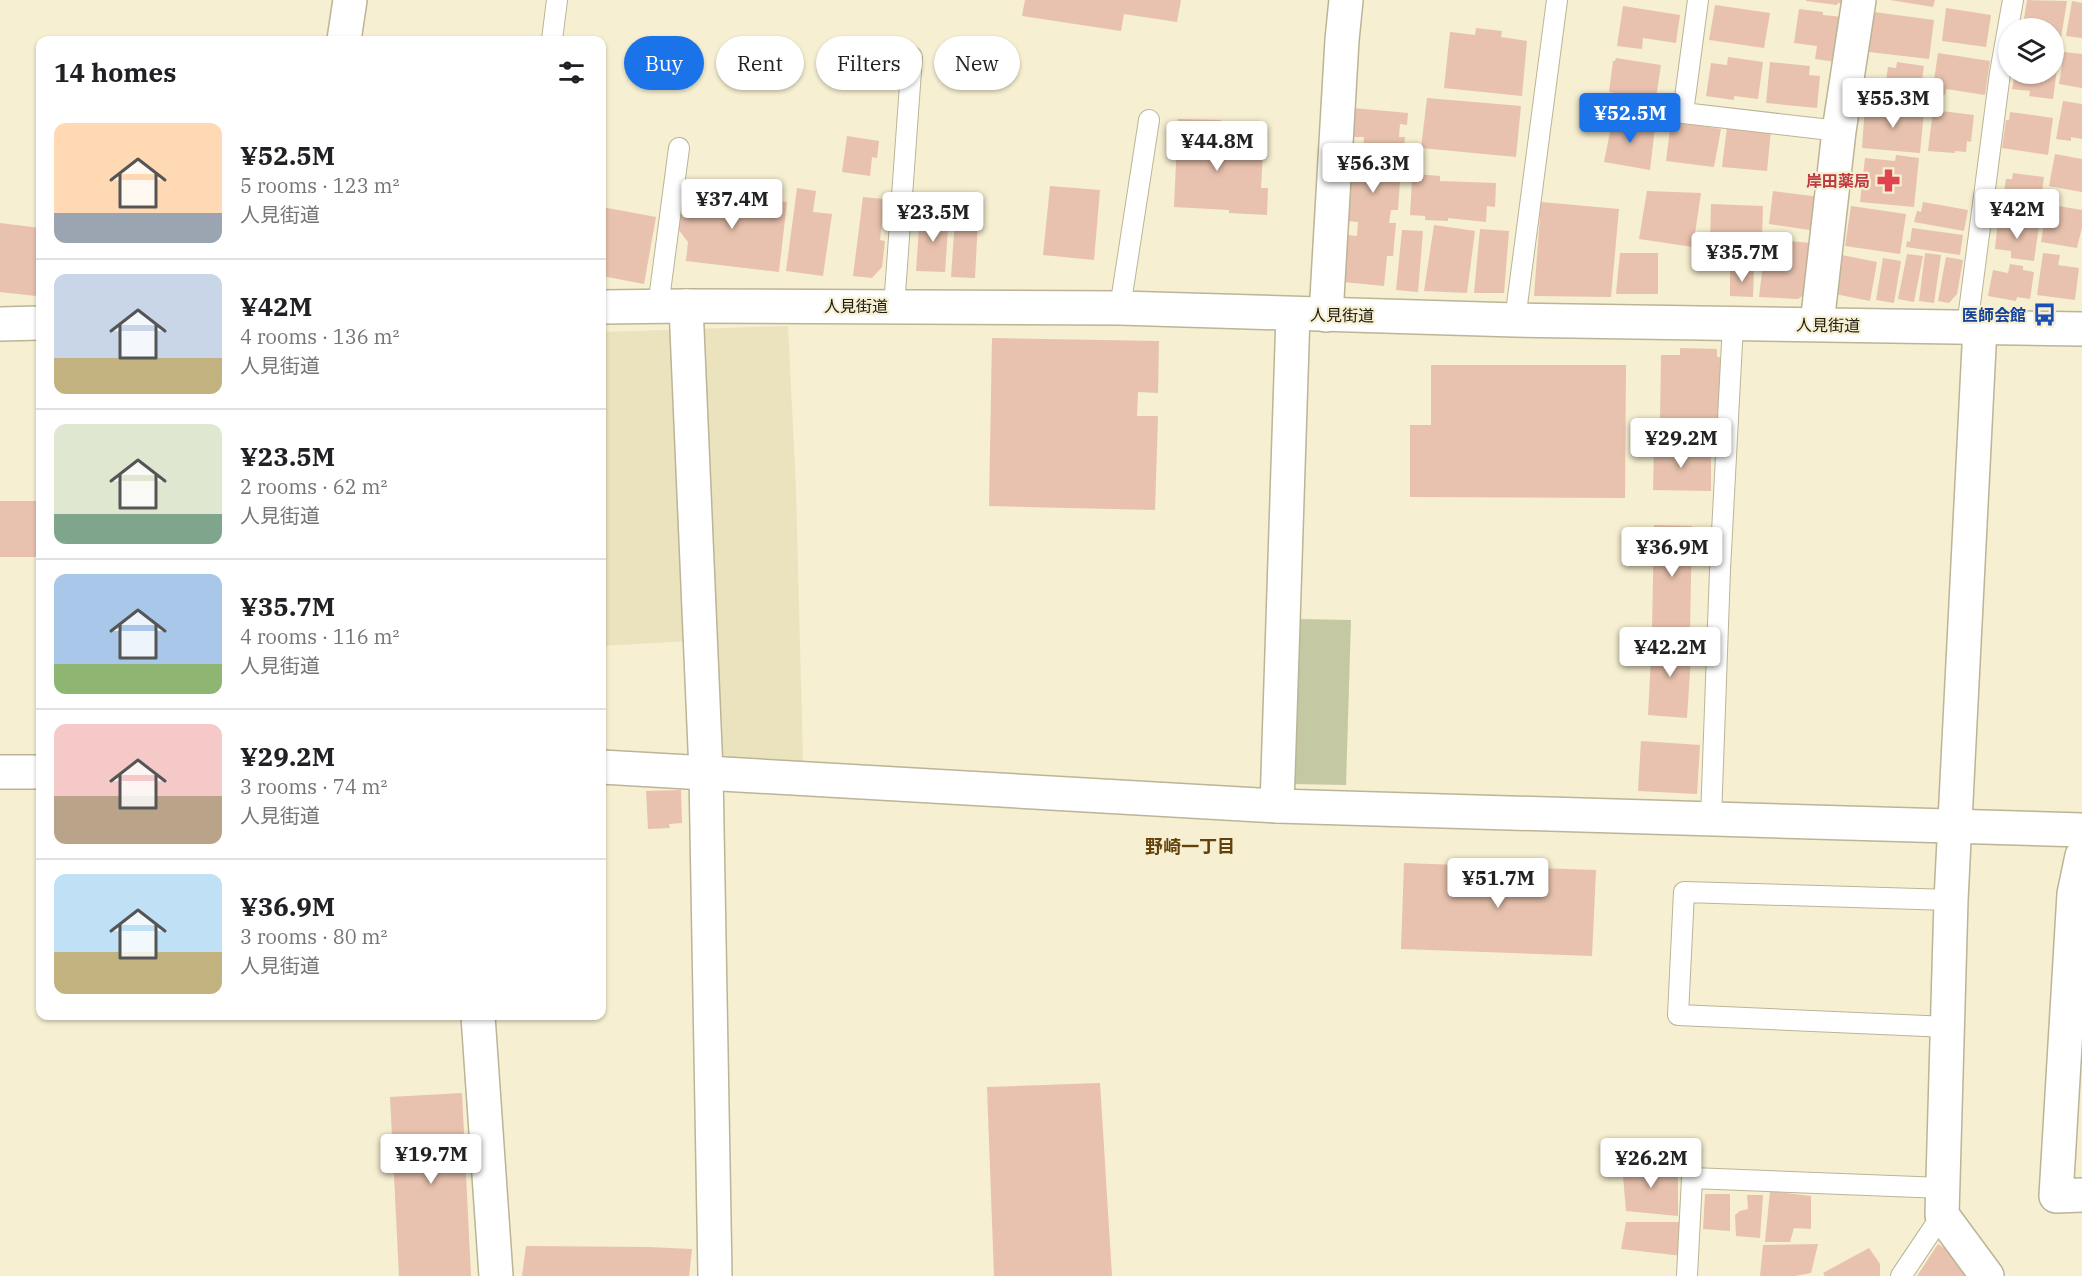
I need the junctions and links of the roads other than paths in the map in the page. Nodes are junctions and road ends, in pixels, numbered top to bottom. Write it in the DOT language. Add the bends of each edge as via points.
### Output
graph roads {
  1 [pos="350,0"];
  2 [pos="557,0"];
  3 [pos="1346,0"];
  4 [pos="1557,0"];
  5 [pos="1698,0"];
  6 [pos="1859,0"];
  7 [pos="2013,0"];
  8 [pos="345,36"];
  9 [pos="552,36"];
  10 [pos="910,90"];
  11 [pos="1149,120"];
  12 [pos="1839,131"];
  13 [pos="679,148"];
  14 [pos="672,306"];
  15 [pos="894,307"];
  16 [pos="606,308"];
  17 [pos="1120,308"];
  18 [pos="1293,314"];
  19 [pos="1326,315"];
  20 [pos="1515,320"];
  21 [pos="36,323"];
  22 [pos="0,324"];
  23 [pos="1733,324"];
  24 [pos="1818,324"];
  25 [pos="1974,327"];
  26 [pos="2082,328"];
  27 [pos="606,767"];
  28 [pos="0,772"];
  29 [pos="36,772"];
  30 [pos="706,772"];
  31 [pos="1277,806"];
  32 [pos="1711,818"];
  33 [pos="1956,826"];
  34 [pos="2082,830"];
  35 [pos="2082,856"];
  36 [pos="1952,900"];
  37 [pos="478,1020"];
  38 [pos="1948,1027"];
  39 [pos="2082,1195"];
  40 [pos="1942,1202"];
  41 [pos="496,1276"];
  42 [pos="715,1276"];
  43 [pos="1687,1276"];
  44 [pos="1901,1276"];
  45 [pos="1987,1276"];
  1 -- 8 [label="street"];
  2 -- 9 [label="lane"];
  3 -- 19 [label="street"];
  4 -- 20 [label="lane"];
  5 -- 12 [label="lane" via="1683,113"];
  6 -- 12 [label="street"];
  7 -- 25 [label="lane" via="2000,73"];
  10 -- 15 [label="lane"];
  11 -- 17 [label="lane"];
  12 -- 24 [label="street"];
  13 -- 14 [label="lane"];
  14 -- 15 [label="street, 人見街道"];
  14 -- 16 [label="street, 人見街道"];
  14 -- 30 [label="street"];
  15 -- 17 [label="street, 人見街道"];
  17 -- 18 [label="street, 人見街道"];
  18 -- 19 [label="street, 人見街道"];
  18 -- 31 [label="street"];
  19 -- 20 [label="street, 人見街道"];
  20 -- 23 [label="street, 人見街道"];
  21 -- 22 [label="street"];
  23 -- 24 [label="street, 人見街道"];
  23 -- 32 [label="lane"];
  24 -- 25 [label="street, 人見街道"];
  25 -- 26 [label="street, 人見街道"];
  25 -- 33 [label="street"];
  27 -- 30 [label="street"];
  28 -- 29 [label="street"];
  30 -- 31 [label="street"];
  30 -- 42 [label="street"];
  31 -- 32 [label="street"];
  32 -- 33 [label="street"];
  33 -- 34 [label="street"];
  33 -- 36 [label="street"];
  35 -- 39 [label="street" via="2074,894 2056,1196"];
  36 -- 38 [label="street"];
  36 -- 38 [label="lane" via="1684,892 1678,1016"];
  37 -- 41 [label="street"];
  38 -- 40 [label="street"];
  40 -- 43 [label="lane" via="1692,1178"];
  40 -- 44 [label="lane"];
  40 -- 45 [label="street"];
}
